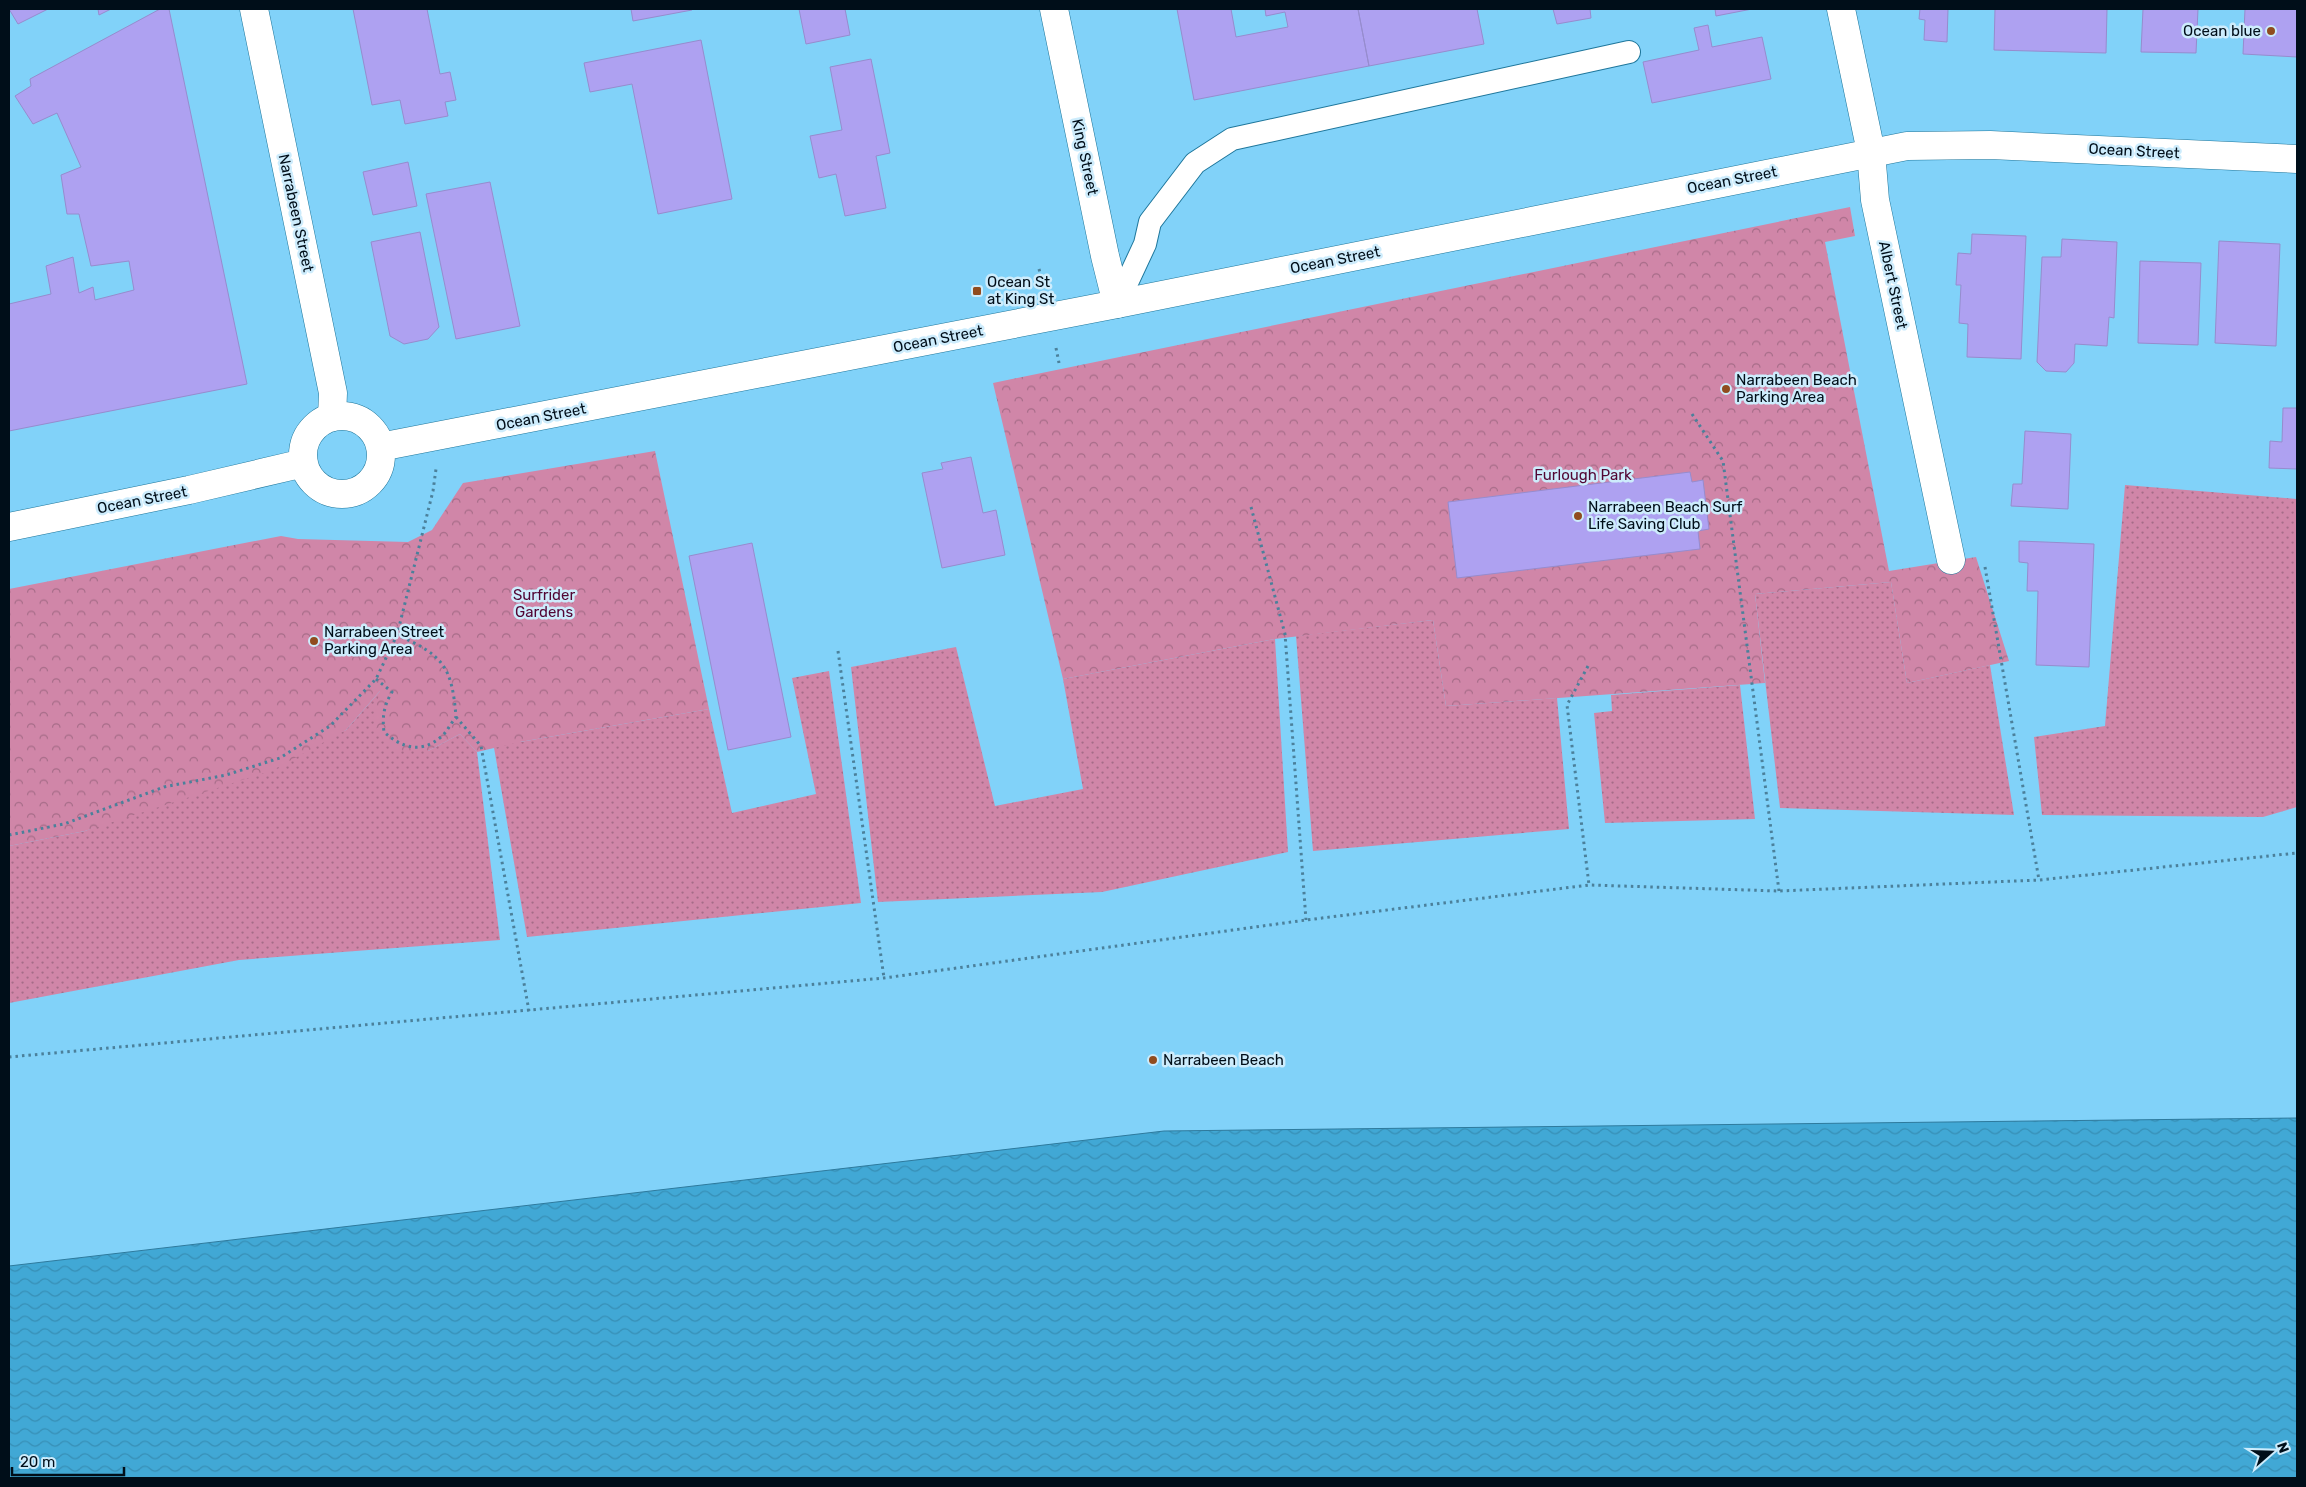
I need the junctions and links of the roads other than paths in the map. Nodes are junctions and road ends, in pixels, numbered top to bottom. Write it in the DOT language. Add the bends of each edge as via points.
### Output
graph roads {
  1 [pos="254,9"];
  2 [pos="1054,9"];
  3 [pos="1840,9"];
  4 [pos="1629,52"];
  5 [pos="1871,152"];
  6 [pos="2297,159"];
  7 [pos="1117,304"];
  8 [pos="332,417"];
  9 [pos="380,447"];
  10 [pos="304,463"];
  11 [pos="9,527"];
  12 [pos="1952,560"];
  1 -- 8 [label="street, Narrabeen Street" via="332,393"];
  2 -- 7 [label="street, King Street"];
  3 -- 5 [label="street, Albert Street"];
  4 -- 7 [label="lane" via="1232,139 1194,163 1150,222 1145,244"];
  5 -- 6 [label="street, Ocean Street" via="1907,146 1990,145"];
  5 -- 7 [label="street, Ocean Street"];
  5 -- 12 [label="street, Albert Street" via="1875,200"];
  7 -- 9 [label="street, Ocean Street"];
  8 -- 9 [label="street" via="362,422 376,437"];
  8 -- 10 [label="street" via="322,421 309,435"];
  9 -- 10 [label="street" via="381,458 373,479 355,492 330,492 319,486"];
  10 -- 11 [label="street, Ocean Street"];
}
